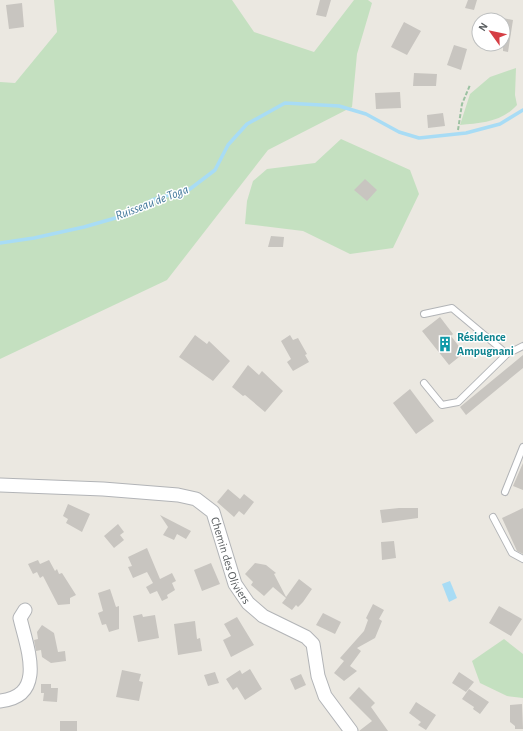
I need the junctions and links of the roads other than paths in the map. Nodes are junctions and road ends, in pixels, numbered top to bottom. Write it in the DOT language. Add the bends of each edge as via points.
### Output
graph roads {
  1 [pos="424,314"];
  2 [pos="523,346"];
  3 [pos="507,354"];
  4 [pos="424,383"];
  5 [pos="523,447"];
  6 [pos="0,485"];
  7 [pos="505,492"];
  8 [pos="493,517"];
  9 [pos="523,559"];
  10 [pos="25,610"];
  11 [pos="0,701"];
  12 [pos="351,731"];
  1 -- 3 [label="lane" via="452,308"];
  2 -- 3 [label="lane"];
  3 -- 4 [label="lane" via="458,402 442,405"];
  5 -- 7 [label="lane"];
  6 -- 12 [label="street, Chemin des Oliviers" via="103,489 178,495 196,499 213,512 235,584 248,603 263,616 306,637 313,644 318,676 325,696"];
  8 -- 9 [label="lane" via="512,553"];
  10 -- 11 [label="street" via="20,618 30,661 29,682 23,692 13,699"];
}
